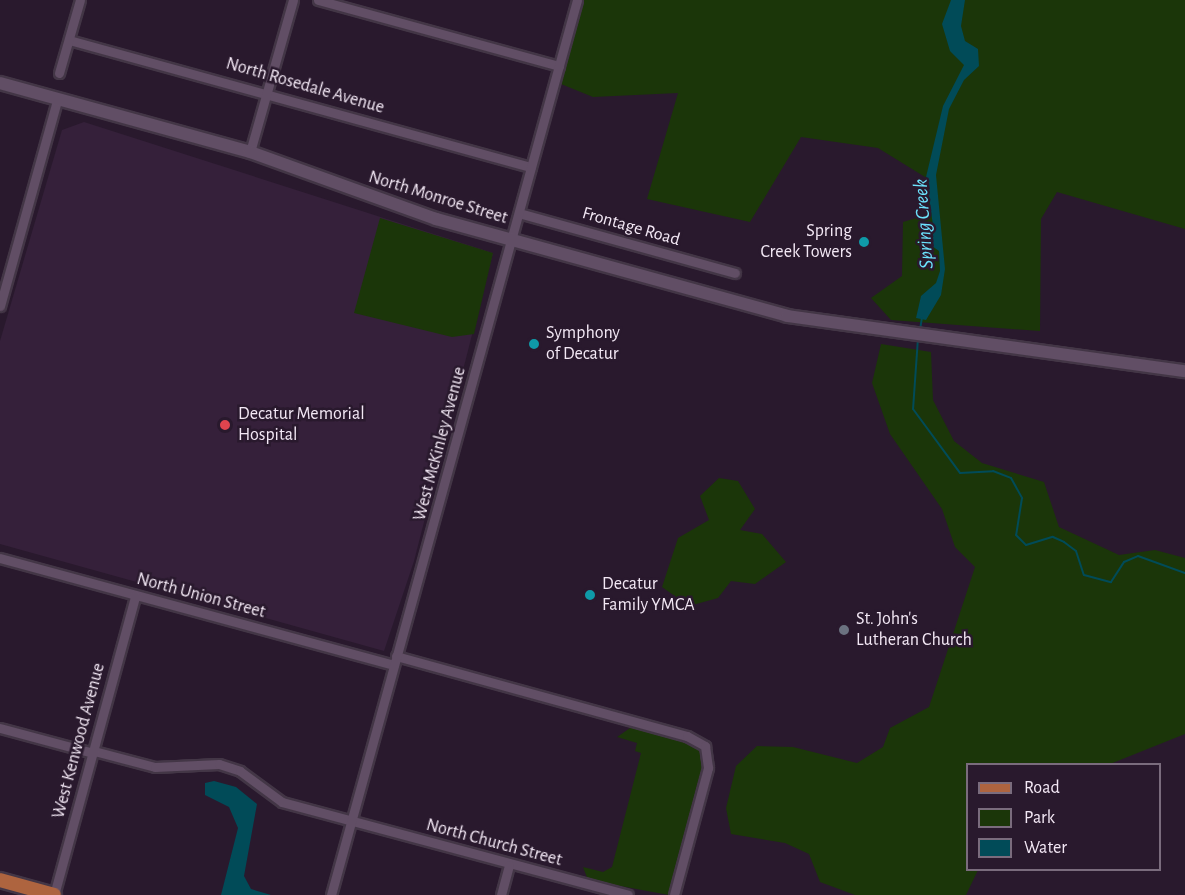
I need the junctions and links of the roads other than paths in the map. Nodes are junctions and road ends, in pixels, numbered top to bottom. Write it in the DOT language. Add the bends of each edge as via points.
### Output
graph roads {
  1 [pos="80,0"];
  2 [pos="292,0"];
  3 [pos="577,0"];
  4 [pos="324,1"];
  5 [pos="69,40"];
  6 [pos="559,66"];
  7 [pos="60,74"];
  8 [pos="0,82"];
  9 [pos="268,92"];
  10 [pos="57,100"];
  11 [pos="250,152"];
  12 [pos="531,166"];
  13 [pos="519,213"];
  14 [pos="513,239"];
  15 [pos="735,273"];
  16 [pos="0,306"];
  17 [pos="1185,371"];
  18 [pos="0,558"];
  19 [pos="135,596"];
  20 [pos="395,661"];
  21 [pos="0,728"];
  22 [pos="94,752"];
  23 [pos="351,821"];
  24 [pos="509,865"];
  25 [pos="0,880"];
  26 [pos="54,895"];
  27 [pos="331,895"];
  28 [pos="501,895"];
  29 [pos="628,895"];
  30 [pos="674,895"];
  1 -- 5 [label="street"];
  2 -- 9 [label="street"];
  3 -- 6 [label="street, West McKinley Avenue"];
  4 -- 6 [label="street"];
  5 -- 7 [label="street"];
  5 -- 9 [label="street, North Rosedale Avenue"];
  6 -- 12 [label="street, West McKinley Avenue"];
  8 -- 10 [label="street, North Monroe Street"];
  9 -- 11 [label="street"];
  9 -- 12 [label="street, North Rosedale Avenue"];
  10 -- 11 [label="street, North Monroe Street"];
  10 -- 16 [label="street"];
  11 -- 14 [label="street, North Monroe Street" via="401,208"];
  12 -- 13 [label="street, West McKinley Avenue"];
  13 -- 14 [label="street, West McKinley Avenue"];
  13 -- 15 [label="street, Frontage Road"];
  14 -- 17 [label="street, North Monroe Street" via="787,316 870,331"];
  14 -- 20 [label="street, West McKinley Avenue"];
  18 -- 19 [label="street, North Union Street"];
  19 -- 20 [label="street, North Union Street"];
  19 -- 22 [label="street, West Kenwood Avenue"];
  20 -- 23 [label="street, West McKinley Avenue"];
  20 -- 30 [label="street, North Union Street" via="698,740 709,751 708,768"];
  21 -- 22 [label="street"];
  22 -- 23 [label="street, North Church Street" via="154,767 219,764 240,771 276,800"];
  22 -- 26 [label="street, West Kenwood Avenue"];
  23 -- 24 [label="street, North Church Street"];
  23 -- 27 [label="street, West McKinley Avenue"];
  24 -- 28 [label="street"];
  24 -- 29 [label="street, North Church Street"];
  25 -- 26 [label="main road"];
}
